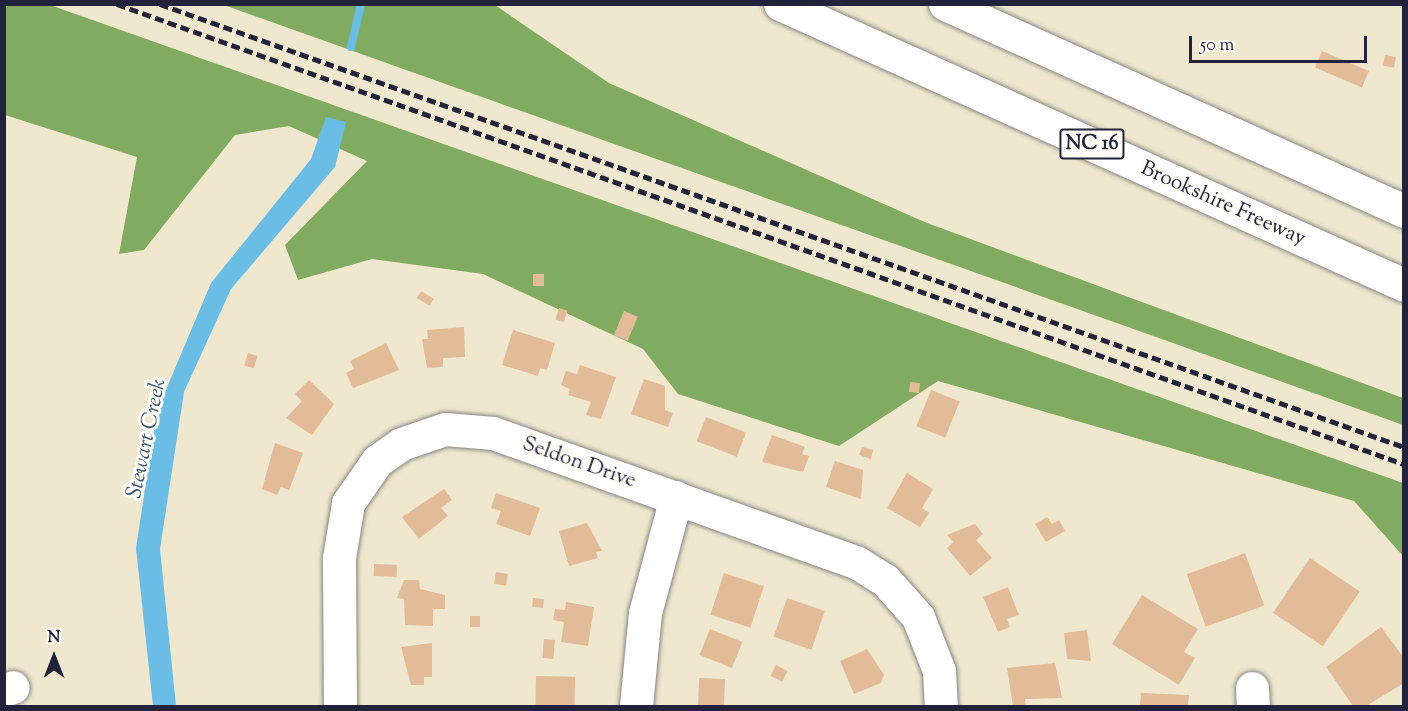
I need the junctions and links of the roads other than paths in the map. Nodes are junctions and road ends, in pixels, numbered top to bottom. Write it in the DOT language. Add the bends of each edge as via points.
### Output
graph roads {
  1 [pos="780,4"];
  2 [pos="945,4"];
  3 [pos="1404,211"];
  4 [pos="1404,285"];
  5 [pos="676,497"];
  6 [pos="340,706"];
  7 [pos="636,706"];
  8 [pos="941,706"];
  1 -- 4 [label="main road, Brookshire Freeway / NC 16"];
  2 -- 3 [label="main road"];
  5 -- 6 [label="main road, Seldon Drive" via="485,431 427,431 400,444 358,483 340,530"];
  5 -- 7 [label="main road" via="645,613"];
  5 -- 8 [label="main road, Seldon Drive" via="856,562 885,580 918,617 930,640"];
}
